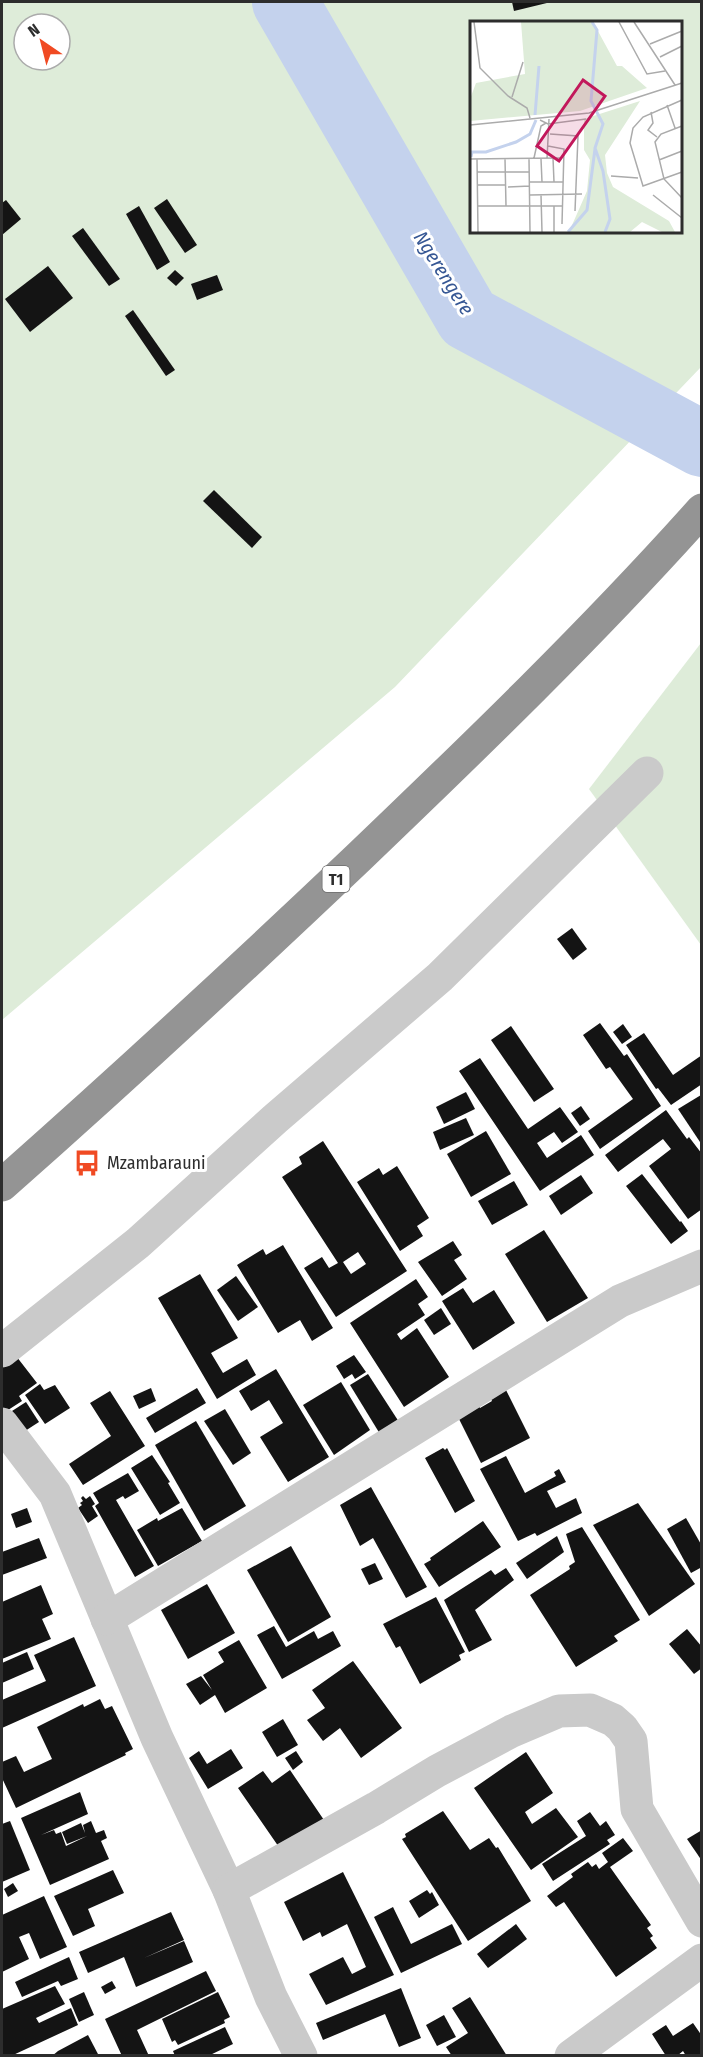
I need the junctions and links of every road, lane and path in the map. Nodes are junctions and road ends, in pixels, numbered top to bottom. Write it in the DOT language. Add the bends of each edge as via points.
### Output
graph roads {
  1 [pos="702,510"];
  2 [pos="647,772"];
  3 [pos="2,1185"];
  4 [pos="702,1266"];
  5 [pos="2,1351"];
  6 [pos="2,1424"];
  7 [pos="107,1619"];
  8 [pos="229,1890"];
  9 [pos="702,1921"];
  10 [pos="702,1960"];
  11 [pos="301,2055"];
  12 [pos="571,2055"];
  1 -- 3 [label="highway, T1" via="435,784 203,1004"];
  2 -- 5 [label="street" via="440,977 138,1243"];
  4 -- 7 [label="street" via="620,1302"];
  6 -- 7 [label="street" via="55,1494"];
  7 -- 8 [label="street" via="157,1738"];
  8 -- 9 [label="street" via="512,1731 559,1712 590,1710 613,1720 632,1741 637,1809"];
  8 -- 11 [label="street" via="271,1998"];
  10 -- 12 [label="street"];
}
